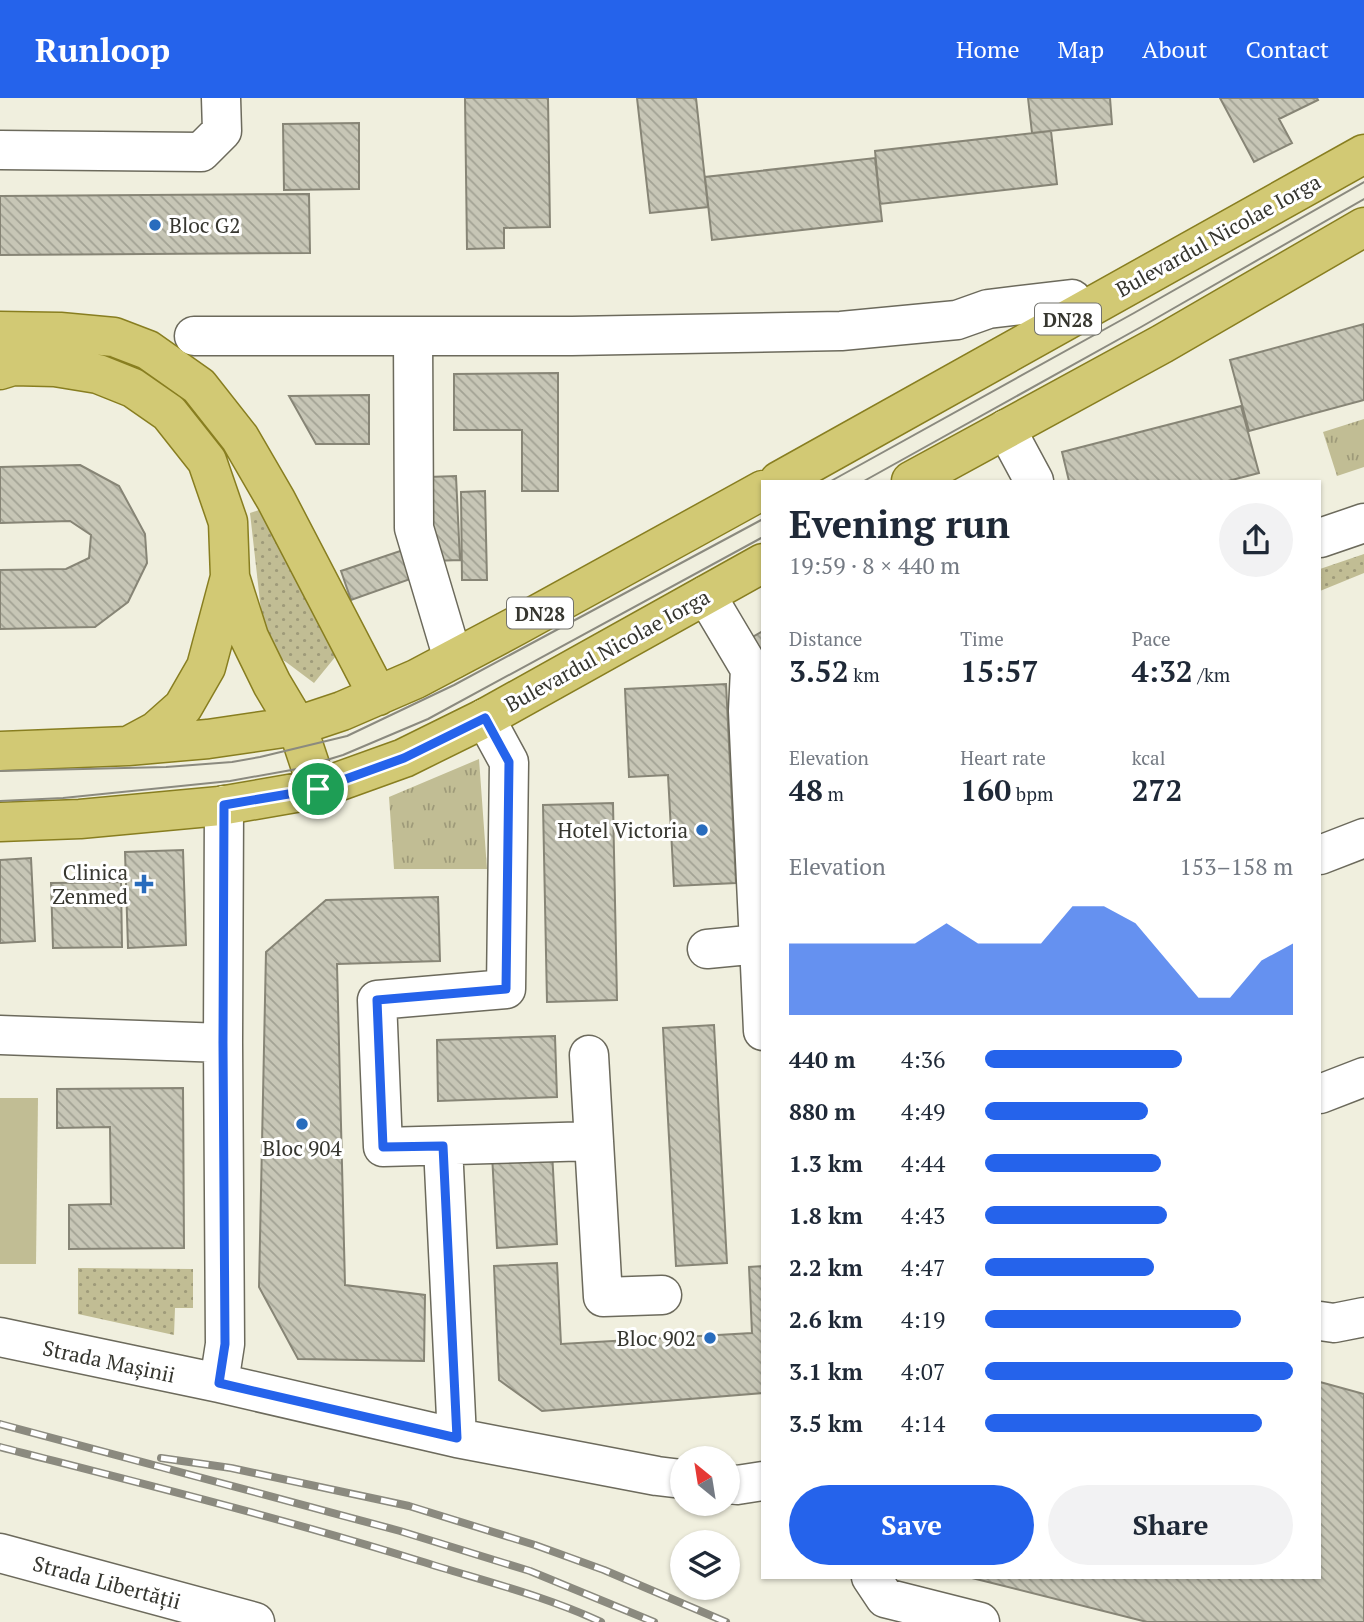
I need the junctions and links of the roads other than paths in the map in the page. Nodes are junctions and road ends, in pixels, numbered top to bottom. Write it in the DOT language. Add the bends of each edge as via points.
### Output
graph roads {
  1 [pos="221,98"];
  2 [pos="0,150"];
  3 [pos="1362,159"];
  4 [pos="1364,228"];
  5 [pos="1080,312"];
  6 [pos="957,320"];
  7 [pos="0,331"];
  8 [pos="414,335"];
  9 [pos="194,336"];
  10 [pos="984,367"];
  11 [pos="0,370"];
  12 [pos="1006,429"];
  13 [pos="781,480"];
  14 [pos="913,480"];
  15 [pos="1033,480"];
  16 [pos="761,491"];
  17 [pos="1364,523"];
  18 [pos="1321,538"];
  19 [pos="761,564"];
  20 [pos="230,577"];
  21 [pos="706,595"];
  22 [pos="453,659"];
  23 [pos="378,696"];
  24 [pos="755,710"];
  25 [pos="485,718"];
  26 [pos="297,726"];
  27 [pos="128,746"];
  28 [pos="0,751"];
  29 [pos="318,789"];
  30 [pos="224,805"];
  31 [pos="0,822"];
  32 [pos="1364,838"];
  33 [pos="1321,855"];
  34 [pos="758,944"];
  35 [pos="708,949"];
  36 [pos="761,981"];
  37 [pos="0,1035"];
  38 [pos="223,1043"];
  39 [pos="589,1055"];
  40 [pos="1364,1077"];
  41 [pos="1321,1094"];
  42 [pos="594,1140"];
  43 [pos="443,1146"];
  44 [pos="662,1295"];
  45 [pos="1364,1317"];
  46 [pos="1321,1321"];
  47 [pos="0,1337"];
  48 [pos="219,1383"];
  49 [pos="457,1438"];
  50 [pos="670,1478"];
  51 [pos="761,1481"];
  52 [pos="740,1485"];
  53 [pos="0,1553"];
  54 [pos="872,1579"];
  55 [pos="252,1622"];
  56 [pos="980,1622"];
  1 -- 2 [label="street" via="222,131 201,152"];
  3 -- 5 [label="main road, Bulevardul Nicolae Iorga / DN28"];
  4 -- 12 [label="main road"];
  5 -- 6 [label="street" via="1072,299 988,309"];
  5 -- 10 [label="main road, Bulevardul Nicolae Iorga / DN28"];
  6 -- 8 [label="street" via="841,331"];
  6 -- 10 [label="street"];
  7 -- 23 [label="main road" via="114,337 148,350 199,386 240,438 276,500"];
  8 -- 9 [label="street"];
  8 -- 22 [label="street" via="414,528"];
  10 -- 13 [label="main road, Bulevardul Nicolae Iorga / DN28"];
  11 -- 20 [label="main road" via="55,367 97,374 133,388 169,413 207,461 228,522"];
  12 -- 14 [label="main road"];
  12 -- 15 [label="street"];
  16 -- 22 [label="main road, DN28"];
  17 -- 18 [label="street"];
  19 -- 21 [label="main road, Bulevardul Nicolae Iorga"];
  20 -- 26 [label="main road" via="249,637"];
  20 -- 27 [label="main road" via="206,667 183,707 156,731"];
  21 -- 24 [label="street" via="750,669"];
  21 -- 25 [label="main road, Bulevardul Nicolae Iorga"];
  22 -- 23 [label="main road, DN28"];
  23 -- 26 [label="main road, DN28"];
  24 -- 34 [label="street"];
  25 -- 29 [label="main road, Bulevardul Nicolae Iorga" via="404,758"];
  25 -- 43 [label="street" via="509,762 506,989 377,1000 383,1147"];
  26 -- 27 [label="main road, DN28"];
  26 -- 29 [label="main road"];
  27 -- 28 [label="main road, DN28"];
  29 -- 30 [label="main road, Bulevardul Nicolae Iorga"];
  30 -- 31 [label="main road, Bulevardul Nicolae Iorga"];
  30 -- 38 [label="street"];
  32 -- 33 [label="street"];
  34 -- 35 [label="street"];
  34 -- 36 [label="street"];
  37 -- 38 [label="street"];
  38 -- 48 [label="street" via="225,1344"];
  39 -- 42 [label="street"];
  40 -- 41 [label="street"];
  42 -- 43 [label="street"];
  42 -- 44 [label="street" via="603,1297"];
  43 -- 49 [label="street"];
  45 -- 46 [label="street"];
  47 -- 48 [label="street, Strada Mașinii"];
  48 -- 49 [label="street, Strada Mașinii"];
  49 -- 50 [label="street, Strada Mașinii"];
  51 -- 52 [label="street"];
  53 -- 55 [label="street, Strada Libertății"];
  54 -- 56 [label="street" via="885,1598"];
}
